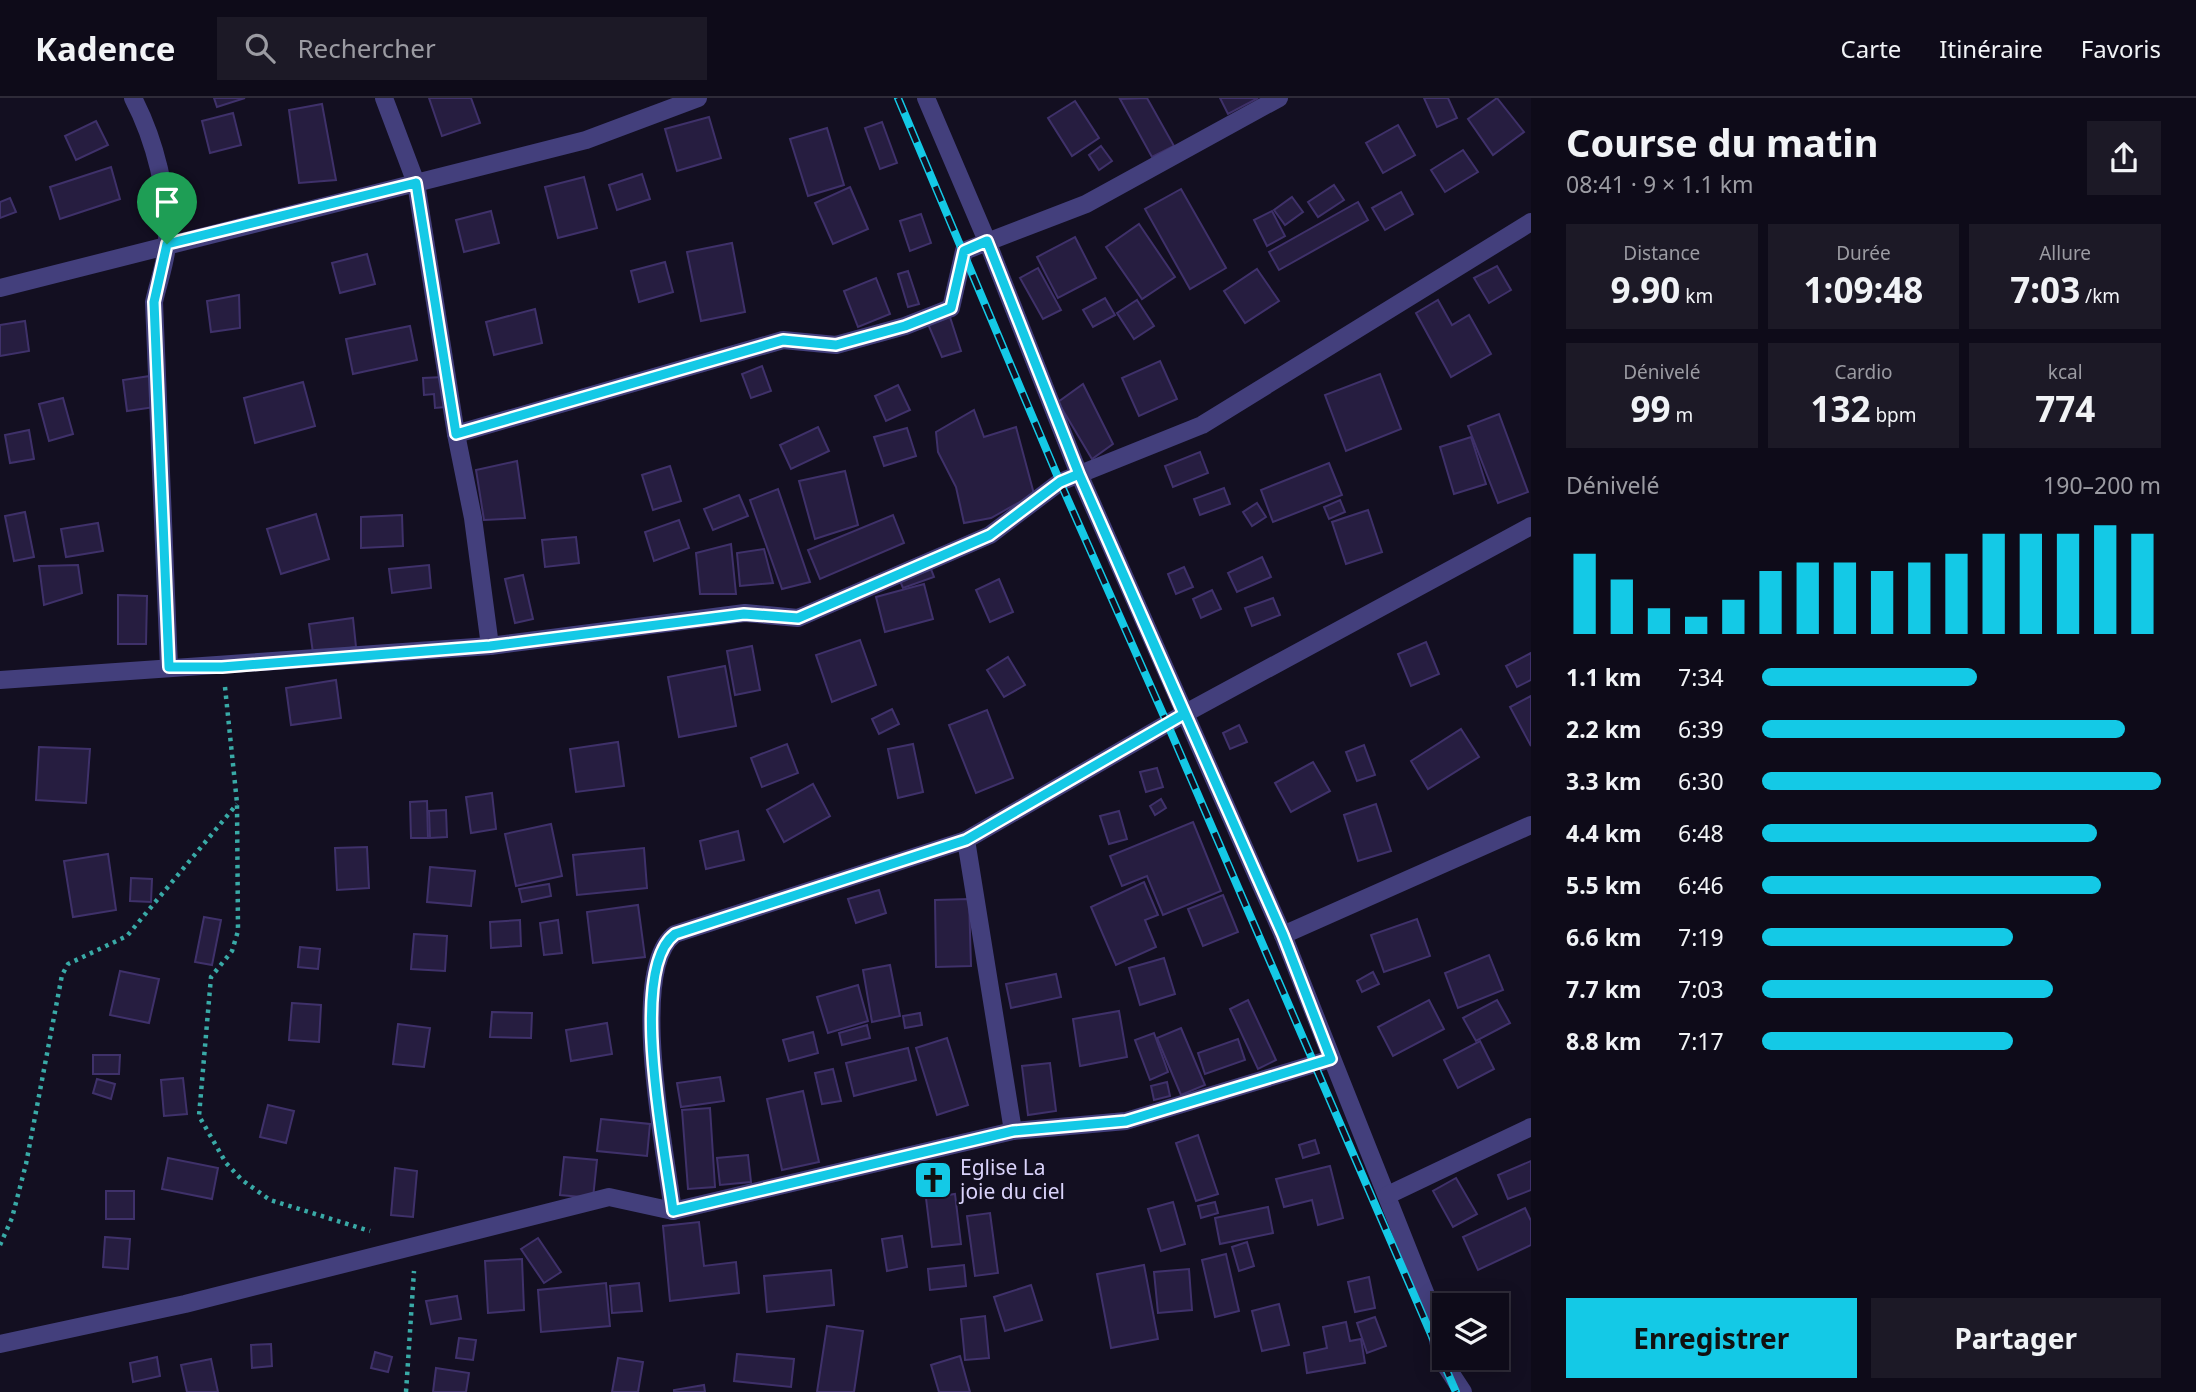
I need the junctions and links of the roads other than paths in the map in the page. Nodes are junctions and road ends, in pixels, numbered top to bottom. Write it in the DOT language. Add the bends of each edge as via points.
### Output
graph roads {
  1 [pos="133,98"];
  2 [pos="384,98"];
  3 [pos="698,98"];
  4 [pos="926,98"];
  5 [pos="1279,98"];
  6 [pos="416,183"];
  7 [pos="1531,222"];
  8 [pos="987,241"];
  9 [pos="167,244"];
  10 [pos="0,288"];
  11 [pos="456,434"];
  12 [pos="1079,474"];
  13 [pos="1531,526"];
  14 [pos="490,646"];
  15 [pos="169,667"];
  16 [pos="0,680"];
  17 [pos="1184,714"];
  18 [pos="1531,825"];
  19 [pos="966,840"];
  20 [pos="1283,935"];
  21 [pos="1331,1059"];
  22 [pos="1531,1127"];
  23 [pos="1013,1131"];
  24 [pos="1388,1195"];
  25 [pos="673,1211"];
  26 [pos="0,1343"];
  27 [pos="1463,1392"];
  1 -- 9 [label="street" via="163,186"];
  2 -- 6 [label="street"];
  3 -- 6 [label="street" via="586,140"];
  4 -- 8 [label="street"];
  5 -- 8 [label="street" via="1086,204"];
  6 -- 9 [label="street"];
  6 -- 11 [label="street"];
  7 -- 12 [label="street" via="1202,425"];
  8 -- 11 [label="street" via="964,251 951,308 905,326 836,345 783,340"];
  8 -- 12 [label="street"];
  9 -- 10 [label="street"];
  9 -- 15 [label="street" via="154,302"];
  11 -- 14 [label="street"];
  12 -- 14 [label="street" via="1060,482 990,535 798,618 744,614"];
  12 -- 17 [label="street"];
  13 -- 17 [label="street"];
  14 -- 15 [label="street"];
  15 -- 16 [label="street"];
  17 -- 19 [label="street"];
  17 -- 20 [label="street"];
  18 -- 20 [label="street"];
  19 -- 23 [label="street"];
  19 -- 25 [label="street" via="675,934 661,946 650,1028"];
  20 -- 21 [label="street"];
  21 -- 23 [label="street" via="1126,1121"];
  21 -- 24 [label="street"];
  22 -- 24 [label="street"];
  23 -- 25 [label="street"];
  24 -- 27 [label="street" via="1432,1310 1442,1360"];
  25 -- 26 [label="street" via="609,1197 185,1304"];
}
